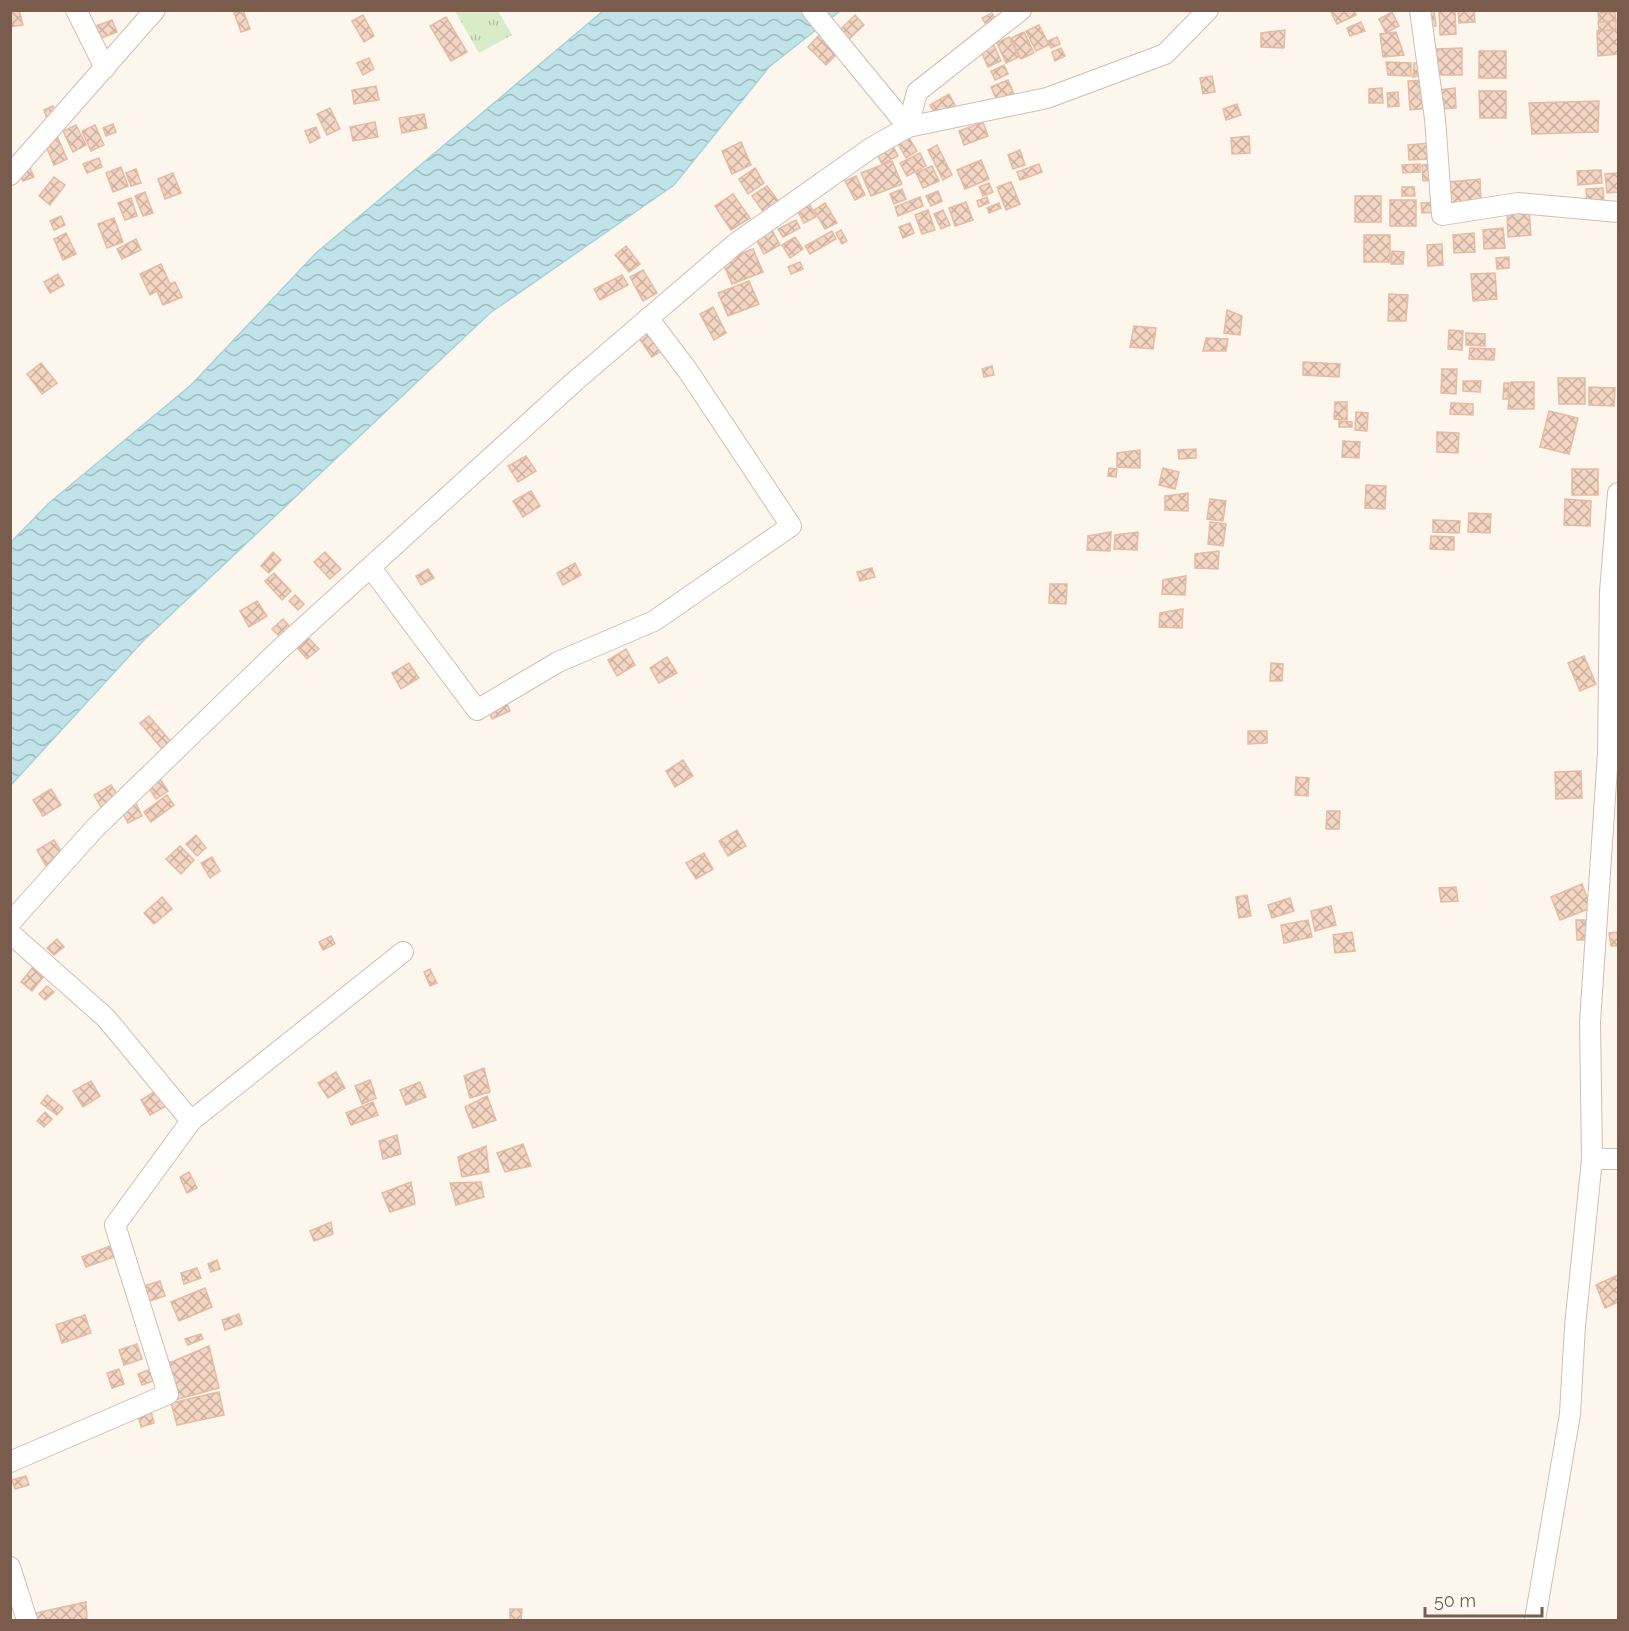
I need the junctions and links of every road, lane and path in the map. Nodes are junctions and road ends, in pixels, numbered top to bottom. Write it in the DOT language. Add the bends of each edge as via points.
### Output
graph roads {
  1 [pos="76,10"];
  2 [pos="155,10"];
  3 [pos="812,10"];
  4 [pos="1021,10"];
  5 [pos="1208,10"];
  6 [pos="1420,10"];
  7 [pos="105,68"];
  8 [pos="908,128"];
  9 [pos="10,175"];
  10 [pos="1618,212"];
  11 [pos="648,318"];
  12 [pos="1618,494"];
  13 [pos="371,567"];
  14 [pos="10,923"];
  15 [pos="10,933"];
  16 [pos="403,952"];
  17 [pos="191,1121"];
  18 [pos="1592,1159"];
  19 [pos="1618,1159"];
  20 [pos="10,1462"];
  21 [pos="10,1567"];
  22 [pos="27,1620"];
  23 [pos="1535,1620"];
  1 -- 7 [label="street"];
  2 -- 7 [label="street"];
  3 -- 8 [label="street"];
  4 -- 8 [label="street" via="917,92"];
  5 -- 8 [label="street" via="1165,54 1047,98"];
  6 -- 10 [label="street" via="1435,119 1442,215 1518,203"];
  7 -- 9 [label="street"];
  8 -- 11 [label="street" via="871,148 735,244"];
  11 -- 13 [label="street"];
  11 -- 13 [label="street" via="791,526 654,621 558,662 477,710"];
  12 -- 18 [label="street" via="1610,592 1608,753 1590,1022"];
  13 -- 14 [label="street" via="95,828"];
  15 -- 17 [label="street" via="106,1018"];
  16 -- 17 [label="street"];
  17 -- 20 [label="street" via="115,1225 168,1394"];
  18 -- 19 [label="street"];
  18 -- 23 [label="street" via="1570,1414"];
  21 -- 22 [label="street"];
}
